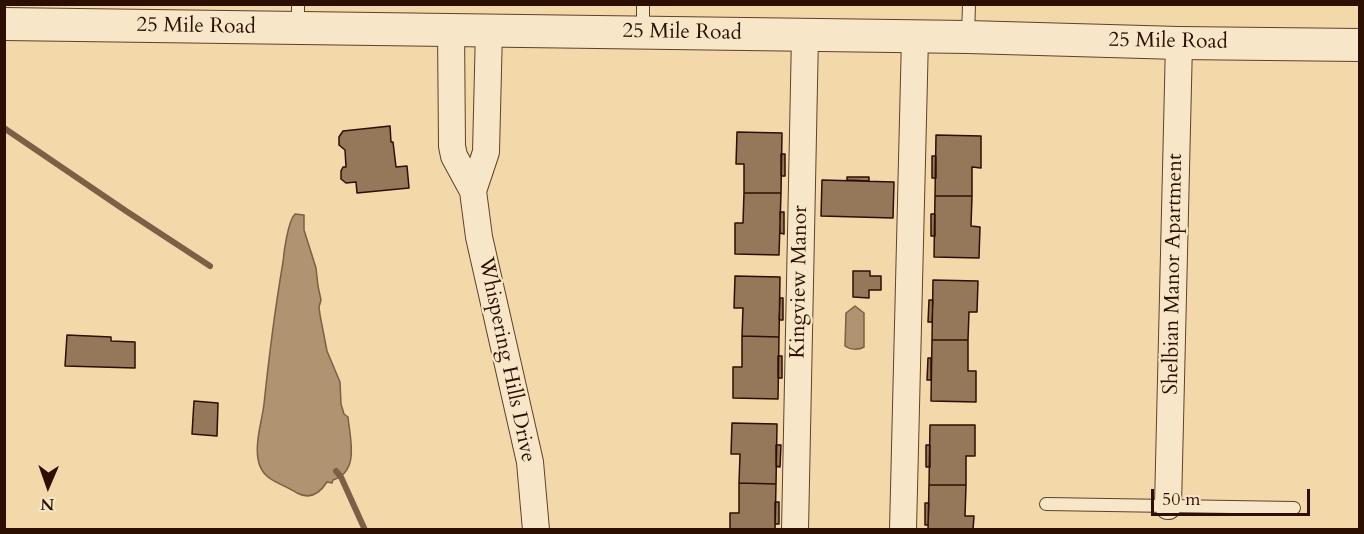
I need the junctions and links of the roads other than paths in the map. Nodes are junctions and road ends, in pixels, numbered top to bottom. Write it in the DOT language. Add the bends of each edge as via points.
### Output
graph roads {
  1 [pos="969,4"];
  2 [pos="298,16"];
  3 [pos="643,19"];
  4 [pos="4,24"];
  5 [pos="451,30"];
  6 [pos="489,30"];
  7 [pos="805,35"];
  8 [pos="915,37"];
  9 [pos="968,37"];
  10 [pos="1179,43"];
  11 [pos="1359,45"];
  12 [pos="473,191"];
  13 [pos="1046,504"];
  14 [pos="1168,506"];
  15 [pos="1294,508"];
  16 [pos="536,530"];
  17 [pos="795,530"];
  18 [pos="903,530"];
  1 -- 9 [label="lane"];
  2 -- 4 [label="street, 25 Mile Road"];
  2 -- 5 [label="street, 25 Mile Road"];
  3 -- 6 [label="street, 25 Mile Road"];
  3 -- 7 [label="street, 25 Mile Road"];
  5 -- 6 [label="street, 25 Mile Road"];
  5 -- 12 [label="street, Whispering Hills Drive" via="452,146"];
  6 -- 12 [label="street, Whispering Hills Drive" via="486,152"];
  7 -- 8 [label="street, 25 Mile Road"];
  7 -- 17 [label="street, Kingview Manor"];
  8 -- 9 [label="street, 25 Mile Road"];
  8 -- 18 [label="street"];
  9 -- 10 [label="street, 25 Mile Road"];
  10 -- 11 [label="street, 25 Mile Road"];
  10 -- 14 [label="street, Shelbian Manor Apartment"];
  12 -- 16 [label="street, Whispering Hills Drive" via="479,237 530,462"];
  13 -- 14 [label="lane"];
  14 -- 15 [label="lane"];
}
